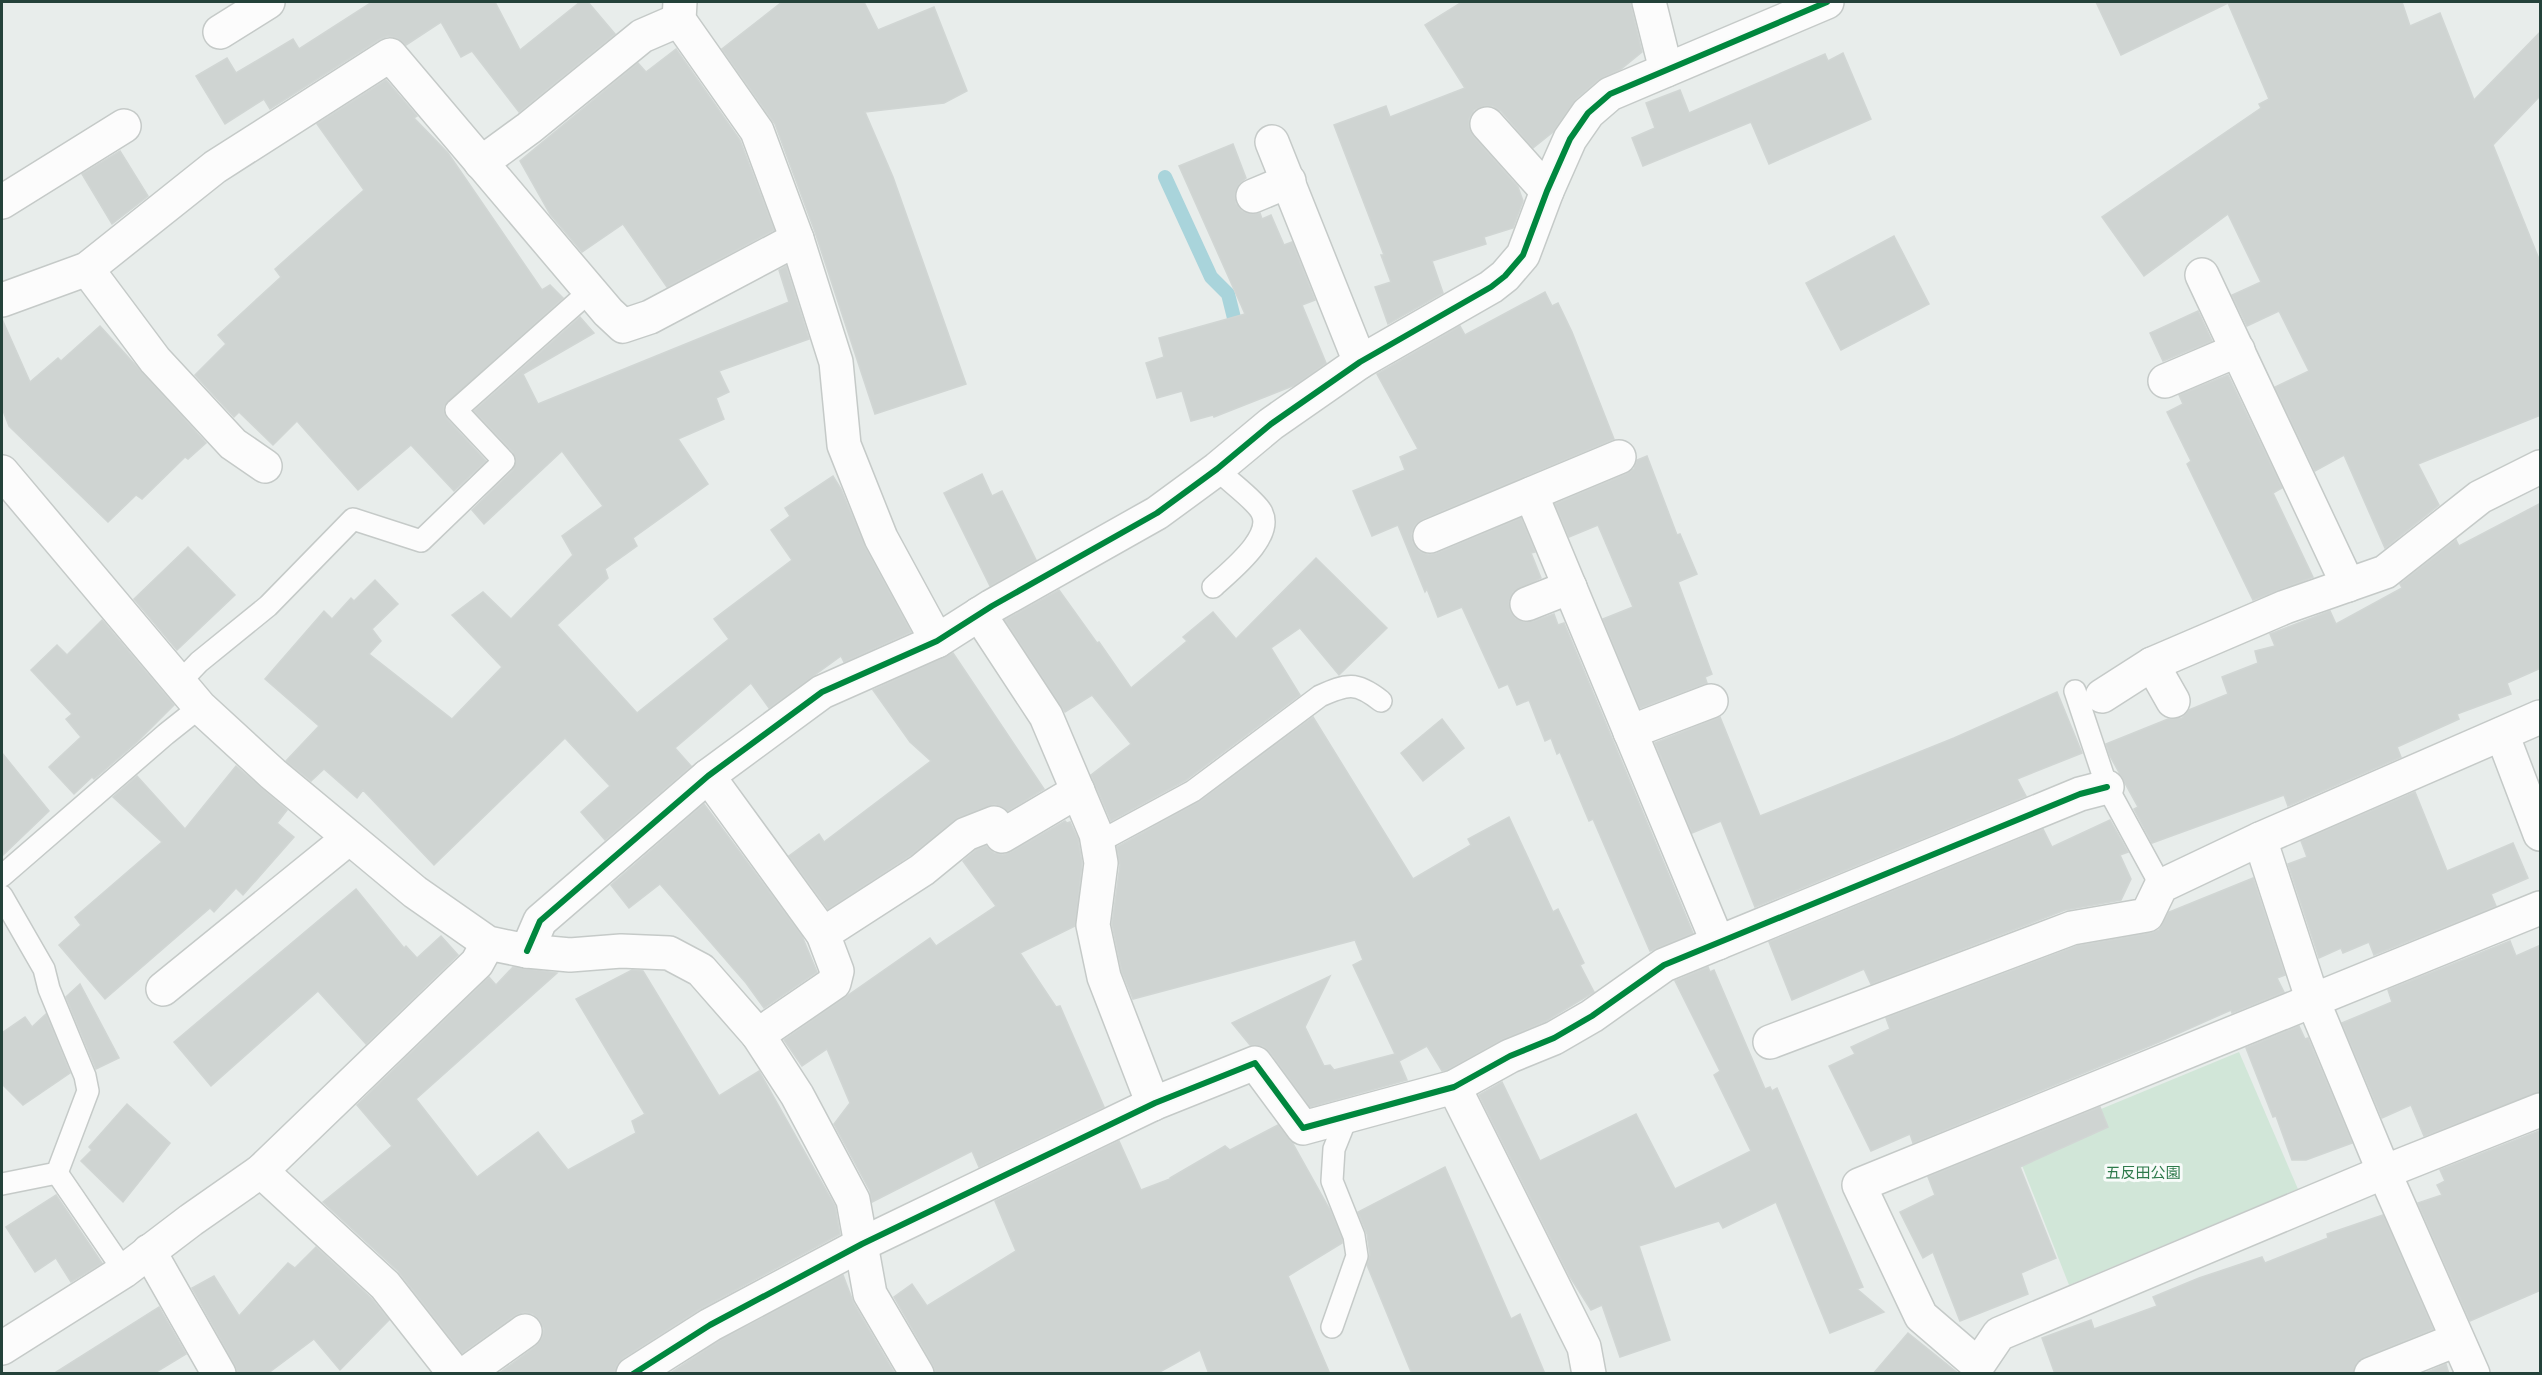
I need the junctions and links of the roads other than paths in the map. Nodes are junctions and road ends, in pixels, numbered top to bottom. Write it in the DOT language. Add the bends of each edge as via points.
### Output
graph roads {
  1 [pos="268,2"];
  2 [pos="1649,2"];
  3 [pos="1827,2"];
  4 [pos="679,11"];
  5 [pos="220,32"];
  6 [pos="1666,70"];
  7 [pos="1487,124"];
  8 [pos="124,126"];
  9 [pos="1272,142"];
  10 [pos="481,163"];
  11 [pos="1289,182"];
  12 [pos="1547,191"];
  13 [pos="1253,196"];
  14 [pos="2,202"];
  15 [pos="797,239"];
  16 [pos="87,269"];
  17 [pos="2202,275"];
  18 [pos="590,291"];
  19 [pos="2,300"];
  20 [pos="2238,350"];
  21 [pos="1360,362"];
  22 [pos="2165,381"];
  23 [pos="1619,457"];
  24 [pos="266,466"];
  25 [pos="2541,466"];
  26 [pos="1217,470"];
  27 [pos="2,472"];
  28 [pos="1531,494"];
  29 [pos="1430,536"];
  30 [pos="2348,585"];
  31 [pos="1213,587"];
  32 [pos="1570,588"];
  33 [pos="1527,604"];
  34 [pos="979,614"];
  35 [pos="937,641"];
  36 [pos="2152,664"];
  37 [pos="2088,694"];
  38 [pos="190,695"];
  39 [pos="1381,701"];
  40 [pos="1711,701"];
  41 [pos="2173,701"];
  42 [pos="2541,717"];
  43 [pos="1630,732"];
  44 [pos="2502,735"];
  45 [pos="708,776"];
  46 [pos="2107,787"];
  47 [pos="1078,792"];
  48 [pos="2541,834"];
  49 [pos="349,838"];
  50 [pos="2260,839"];
  51 [pos="1097,843"];
  52 [pos="2,876"];
  53 [pos="2161,886"];
  54 [pos="2,896"];
  55 [pos="2541,909"];
  56 [pos="823,934"];
  57 [pos="488,943"];
  58 [pos="1718,943"];
  59 [pos="527,951"];
  60 [pos="163,989"];
  61 [pos="2313,1001"];
  62 [pos="758,1035"];
  63 [pos="1770,1042"];
  64 [pos="1454,1088"];
  65 [pos="1153,1104"];
  66 [pos="2541,1110"];
  67 [pos="1348,1114"];
  68 [pos="261,1171"];
  69 [pos="2384,1172"];
  70 [pos="57,1173"];
  71 [pos="2,1184"];
  72 [pos="862,1244"];
  73 [pos="149,1251"];
  74 [pos="124,1271"];
  75 [pos="1332,1327"];
  76 [pos="525,1331"];
  77 [pos="2456,1340"];
  78 [pos="2,1348"];
  79 [pos="1984,1369"];
  80 [pos="219,1374"];
  81 [pos="455,1374"];
  82 [pos="465,1374"];
  83 [pos="633,1374"];
  84 [pos="917,1374"];
  85 [pos="1589,1374"];
  86 [pos="2371,1374"];
  87 [pos="2473,1374"];
  1 -- 5 [label="street"];
  2 -- 6 [label="street"];
  3 -- 6 [label="street"];
  4 -- 10 [label="street"];
  4 -- 15 [label="street" via="757,131"];
  6 -- 12 [label="street" via="1610,94 1588,113 1570,140"];
  7 -- 12 [label="street"];
  8 -- 14 [label="street"];
  9 -- 11 [label="street"];
  10 -- 16 [label="street" via="390,55 215,167"];
  10 -- 18 [label="street"];
  11 -- 13 [label="street"];
  11 -- 21 [label="street"];
  12 -- 21 [label="street" via="1523,255 1505,276"];
  15 -- 18 [label="street" via="651,317 623,326"];
  15 -- 35 [label="street" via="836,362 844,445 882,538"];
  16 -- 19 [label="street"];
  16 -- 24 [label="street" via="155,360 233,444"];
  17 -- 20 [label="street"];
  18 -- 38 [label="lane" via="456,410 504,461 421,541 353,519 268,606 199,662"];
  20 -- 22 [label="street"];
  20 -- 30 [label="street"];
  21 -- 26 [label="street" via="1271,424"];
  23 -- 28 [label="street"];
  25 -- 30 [label="street" via="2480,496 2385,572"];
  26 -- 31 [label="lane" via="1261,511 1265,529 1258,542"];
  26 -- 34 [label="street" via="1157,513"];
  27 -- 38 [label="street"];
  28 -- 29 [label="street"];
  28 -- 32 [label="street"];
  30 -- 36 [label="street" via="2284,607"];
  32 -- 33 [label="street"];
  32 -- 43 [label="street"];
  34 -- 35 [label="street"];
  34 -- 47 [label="street" via="1046,716"];
  35 -- 45 [label="street" via="822,692"];
  36 -- 37 [label="street"];
  36 -- 41 [label="street"];
  37 -- 46 [label="lane"];
  38 -- 49 [label="street" via="273,774"];
  38 -- 52 [label="lane"];
  39 -- 51 [label="lane" via="1368,690 1344,686 1320,696 1193,791"];
  40 -- 43 [label="street"];
  42 -- 44 [label="street"];
  43 -- 58 [label="street"];
  44 -- 48 [label="street"];
  44 -- 50 [label="street"];
  45 -- 56 [label="street"];
  45 -- 59 [label="street" via="540,921"];
  46 -- 53 [label="lane"];
  46 -- 58 [label="street" via="2080,794"];
  47 -- 51 [label="street"];
  47 -- 56 [label="street" via="1002,836 994,823 966,834 922,870"];
  49 -- 57 [label="street" via="415,892"];
  49 -- 60 [label="street"];
  50 -- 53 [label="street"];
  50 -- 61 [label="street"];
  51 -- 65 [label="street" via="1101,863 1093,925 1104,977"];
  53 -- 63 [label="street" via="2147,915 2072,928"];
  54 -- 70 [label="lane" via="44,969 88,1091"];
  55 -- 61 [label="street"];
  56 -- 62 [label="street" via="837,971 834,983"];
  57 -- 59 [label="street"];
  57 -- 68 [label="street" via="477,963"];
  58 -- 64 [label="street" via="1664,965 1582,1022"];
  59 -- 62 [label="street" via="570,955 669,953 701,970"];
  61 -- 69 [label="street"];
  61 -- 79 [label="street" via="1859,1185 1921,1316"];
  62 -- 72 [label="street" via="797,1095 853,1200"];
  64 -- 67 [label="street"];
  64 -- 85 [label="street" via="1584,1347"];
  65 -- 67 [label="street" via="1255,1063 1303,1128"];
  65 -- 72 [label="street"];
  66 -- 69 [label="street"];
  67 -- 75 [label="lane" via="1334,1149 1332,1181 1354,1236 1357,1256"];
  68 -- 73 [label="street"];
  68 -- 81 [label="street" via="385,1285"];
  69 -- 77 [label="street"];
  69 -- 79 [label="street" via="1999,1334"];
  70 -- 71 [label="lane"];
  70 -- 74 [label="lane"];
  72 -- 83 [label="street" via="710,1325"];
  72 -- 84 [label="street" via="870,1294"];
  73 -- 74 [label="street"];
  73 -- 80 [label="street"];
  74 -- 78 [label="street"];
  76 -- 82 [label="street"];
  77 -- 86 [label="street"];
  77 -- 87 [label="street"];
}
